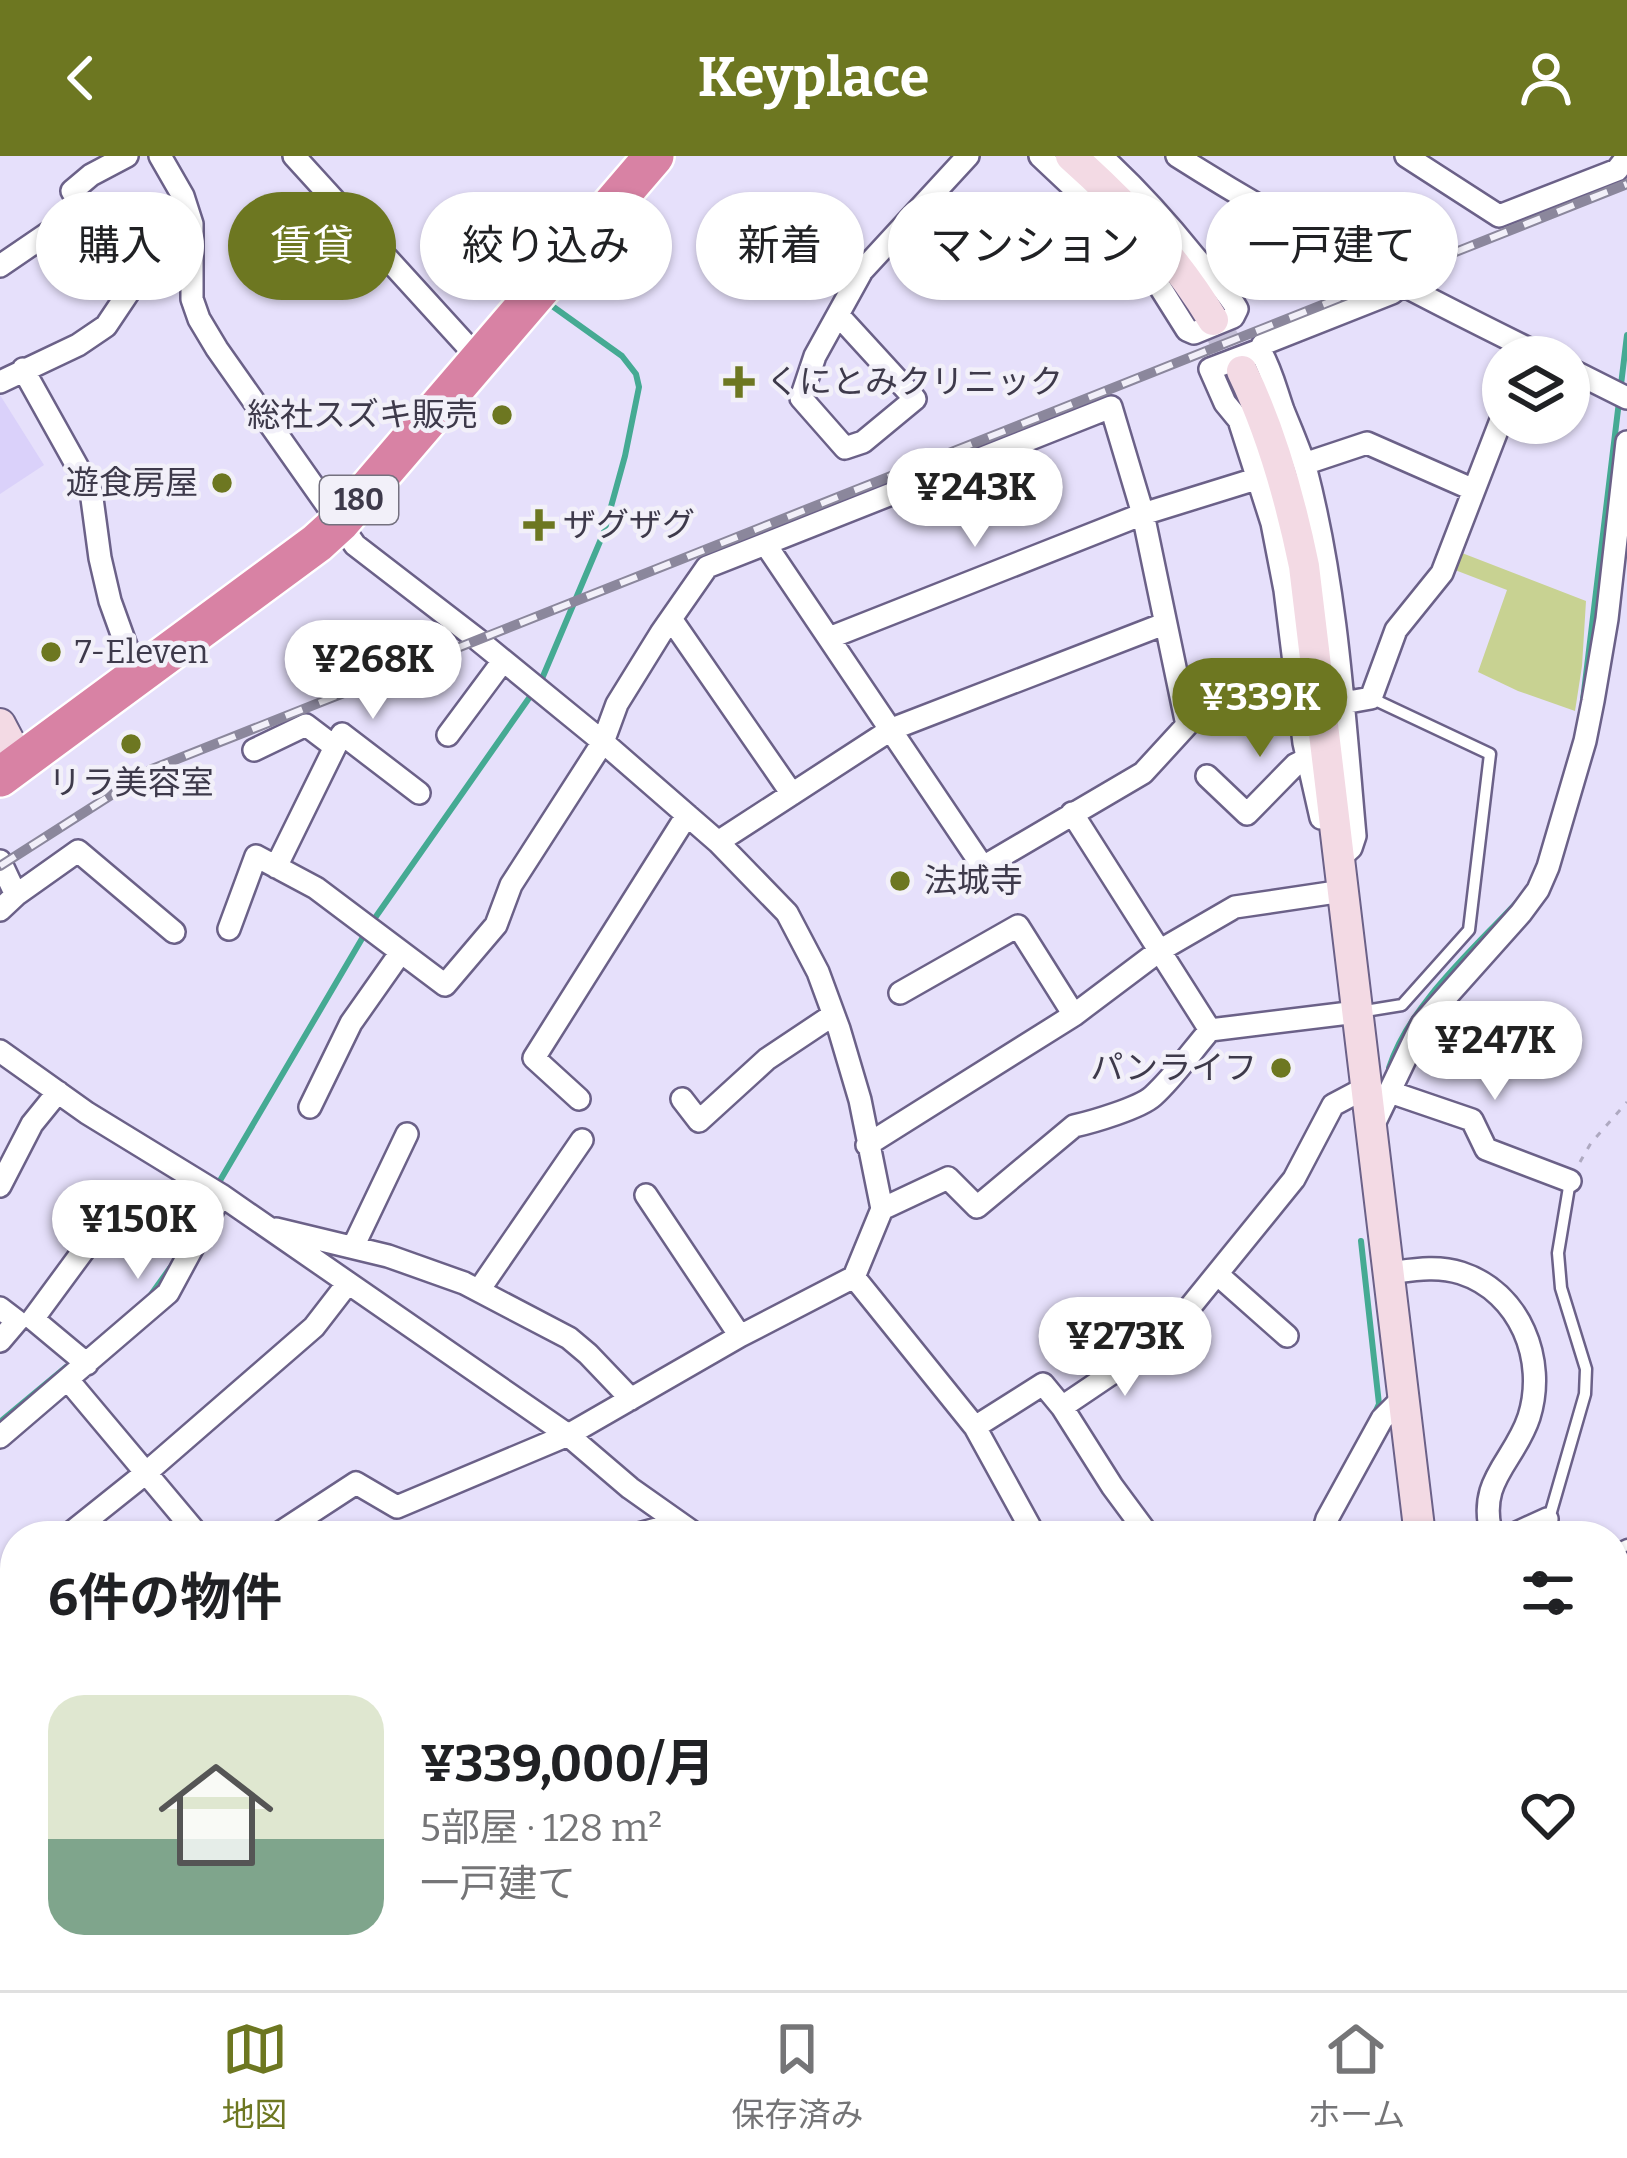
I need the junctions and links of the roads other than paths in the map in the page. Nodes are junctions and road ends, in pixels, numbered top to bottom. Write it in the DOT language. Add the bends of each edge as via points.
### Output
graph roads {
  1 [pos="127,156"];
  2 [pos="160,156"];
  3 [pos="294,156"];
  4 [pos="654,156"];
  5 [pos="968,156"];
  6 [pos="1040,156"];
  7 [pos="1071,156"];
  8 [pos="1101,156"];
  9 [pos="1177,156"];
  10 [pos="1406,156"];
  11 [pos="1627,157"];
  12 [pos="181,192"];
  13 [pos="1234,192"];
  14 [pos="0,266"];
  15 [pos="124,300"];
  16 [pos="192,300"];
  17 [pos="1374,300"];
  18 [pos="1429,300"];
  19 [pos="839,316"];
  20 [pos="1214,320"];
  21 [pos="1502,336"];
  22 [pos="479,359"];
  23 [pos="1251,360"];
  24 [pos="23,369"];
  25 [pos="1590,379"];
  26 [pos="0,382"];
  27 [pos="1627,398"];
  28 [pos="1627,442"];
  29 [pos="1492,444"];
  30 [pos="1304,464"];
  31 [pos="1259,478"];
  32 [pos="1474,490"];
  33 [pos="1143,514"];
  34 [pos="340,522"];
  35 [pos="766,545"];
  36 [pos="670,619"];
  37 [pos="1164,623"];
  38 [pos="829,638"];
  39 [pos="503,661"];
  40 [pos="136,676"];
  41 [pos="1371,698"];
  42 [pos="1343,703"];
  43 [pos="0,724"];
  44 [pos="892,729"];
  45 [pos="448,735"];
  46 [pos="603,742"];
  47 [pos="334,748"];
  48 [pos="254,750"];
  49 [pos="1309,758"];
  50 [pos="10,770"];
  51 [pos="1207,776"];
  52 [pos="419,793"];
  53 [pos="792,794"];
  54 [pos="1072,813"];
  55 [pos="687,815"];
  56 [pos="718,842"];
  57 [pos="0,861"];
  58 [pos="276,867"];
  59 [pos="1342,874"];
  60 [pos="8,902"];
  61 [pos="229,929"];
  62 [pos="174,932"];
  63 [pos="1159,951"];
  64 [pos="401,952"];
  65 [pos="900,993"];
  66 [pos="1358,1012"];
  67 [pos="833,1015"];
  68 [pos="1075,1015"];
  69 [pos="1210,1030"];
  70 [pos="0,1051"];
  71 [pos="1378,1090"];
  72 [pos="58,1092"];
  73 [pos="579,1099"];
  74 [pos="682,1099"];
  75 [pos="310,1107"];
  76 [pos="407,1134"];
  77 [pos="582,1141"];
  78 [pos="867,1145"];
  79 [pos="1570,1181"];
  80 [pos="0,1186"];
  81 [pos="216,1192"];
  82 [pos="646,1195"];
  83 [pos="882,1209"];
  84 [pos="268,1227"];
  85 [pos="100,1228"];
  86 [pos="353,1246"];
  87 [pos="1388,1273"];
  88 [pos="1216,1274"];
  89 [pos="854,1276"];
  90 [pos="348,1283"];
  91 [pos="479,1290"];
  92 [pos="0,1308"];
  93 [pos="740,1336"];
  94 [pos="1287,1336"];
  95 [pos="0,1341"];
  96 [pos="87,1364"];
  97 [pos="68,1380"];
  98 [pos="631,1399"];
  99 [pos="1402,1399"];
  100 [pos="1062,1407"];
  101 [pos="975,1427"];
  102 [pos="568,1435"];
  103 [pos="0,1437"];
  104 [pos="147,1472"];
  105 [pos="86,1521"];
  106 [pos="187,1521"];
  107 [pos="297,1521"];
  108 [pos="676,1521"];
  109 [pos="1027,1521"];
  110 [pos="1138,1521"];
  111 [pos="1327,1521"];
  112 [pos="1418,1521"];
  113 [pos="1487,1521"];
  114 [pos="1548,1521"];
  1 -- 14 [label="street" via="72,190 80,203 68,219"];
  2 -- 12 [label="street"];
  3 -- 22 [label="street"];
  4 -- 22 [label="highway, 180"];
  5 -- 19 [label="street" via="862,271"];
  6 -- 8 [label="street" via="1141,257 1187,330 1233,317 1237,309 1223,286"];
  7 -- 20 [label="street" via="1150,232"];
  9 -- 13 [label="street"];
  10 -- 11 [label="street" via="1499,216 1617,170"];
  15 -- 24 [label="street" via="106,326"];
  16 -- 34 [label="street" via="217,350"];
  17 -- 23 [label="street" via="1264,344"];
  18 -- 21 [label="street"];
  19 -- 19 [label="street" via="915,399 845,448 801,398"];
  22 -- 34 [label="highway, 180"];
  23 -- 30 [label="street" via="1275,376"];
  23 -- 31 [label="street" via="1210,369"];
  23 -- 59 [label="street" via="1304,566"];
  24 -- 26 [label="street"];
  24 -- 40 [label="street" via="91,490 110,601"];
  25 -- 27 [label="street"];
  28 -- 71 [label="street" via="1593,701 1548,867 1521,913 1421,1024"];
  29 -- 32 [label="street"];
  30 -- 32 [label="street" via="1367,443"];
  30 -- 42 [label="street"];
  31 -- 33 [label="street"];
  31 -- 49 [label="street"];
  32 -- 41 [label="street" via="1442,573 1396,630"];
  33 -- 35 [label="street" via="1111,407"];
  33 -- 37 [label="street"];
  33 -- 38 [label="street"];
  34 -- 39 [label="street" via="355,545"];
  34 -- 40 [label="highway, 180"];
  35 -- 36 [label="street" via="707,567"];
  35 -- 38 [label="street"];
  36 -- 46 [label="street"];
  36 -- 53 [label="street"];
  37 -- 44 [label="street"];
  37 -- 54 [label="street" via="1186,725 1143,773"];
  38 -- 44 [label="street"];
  39 -- 45 [label="street"];
  39 -- 46 [label="street"];
  40 -- 50 [label="highway, 180"];
  41 -- 42 [label="street"];
  41 -- 66 [label="lane" via="1490,754 1469,930 1402,1005"];
  42 -- 59 [label="street" via="1355,836"];
  43 -- 50 [label="street"];
  44 -- 53 [label="street"];
  44 -- 54 [label="street" via="983,867"];
  46 -- 55 [label="street"];
  46 -- 64 [label="street" via="511,885 496,925 446,985"];
  47 -- 48 [label="street" via="306,725"];
  47 -- 52 [label="street" via="343,734"];
  47 -- 58 [label="street"];
  49 -- 51 [label="street" via="1247,814"];
  49 -- 59 [label="street" via="1327,847"];
  53 -- 56 [label="street"];
  54 -- 63 [label="street"];
  55 -- 56 [label="street"];
  55 -- 73 [label="street" via="534,1058"];
  56 -- 67 [label="street" via="788,913"];
  57 -- 60 [label="street"];
  58 -- 61 [label="street" via="256,856"];
  58 -- 64 [label="street"];
  59 -- 63 [label="street" via="1234,907"];
  59 -- 66 [label="street"];
  60 -- 62 [label="street" via="78,850"];
  63 -- 68 [label="street"];
  63 -- 69 [label="street"];
  64 -- 75 [label="street" via="351,1023"];
  65 -- 68 [label="street" via="1018,926"];
  66 -- 69 [label="street"];
  66 -- 71 [label="street"];
  67 -- 74 [label="street" via="767,1059 699,1121"];
  67 -- 78 [label="street"];
  68 -- 78 [label="street"];
  69 -- 83 [label="street" via="1150,1099 1074,1126 976,1207 948,1178"];
  70 -- 72 [label="street"];
  71 -- 79 [label="street" via="1472,1120 1486,1149"];
  71 -- 87 [label="street" via="1372,1129"];
  71 -- 88 [label="street" via="1333,1106 1294,1179"];
  72 -- 80 [label="street"];
  72 -- 81 [label="street"];
  76 -- 86 [label="street"];
  77 -- 91 [label="street"];
  78 -- 83 [label="street"];
  79 -- 114 [label="lane" via="1558,1253 1586,1394"];
  81 -- 84 [label="street"];
  81 -- 96 [label="street" via="168,1293"];
  82 -- 93 [label="street"];
  83 -- 89 [label="street"];
  84 -- 86 [label="street"];
  84 -- 90 [label="street"];
  85 -- 96 [label="street" via="33,1319"];
  86 -- 91 [label="street"];
  87 -- 99 [label="street"];
  87 -- 113 [label="street" via="1424,1268 1479,1281 1516,1312 1528,1336 1533,1399 1487,1500"];
  88 -- 94 [label="street"];
  88 -- 100 [label="street" via="1173,1328"];
  89 -- 93 [label="street"];
  89 -- 101 [label="street"];
  90 -- 102 [label="street"];
  90 -- 104 [label="street" via="314,1327"];
  91 -- 98 [label="street" via="569,1338"];
  92 -- 95 [label="street" via="17,1321"];
  93 -- 98 [label="street"];
  96 -- 97 [label="street"];
  97 -- 103 [label="street"];
  97 -- 104 [label="street"];
  98 -- 102 [label="street"];
  99 -- 111 [label="street"];
  99 -- 112 [label="street"];
  100 -- 101 [label="street" via="1043,1384"];
  100 -- 110 [label="street"];
  101 -- 109 [label="street"];
  102 -- 107 [label="street" via="397,1507 356,1483"];
  102 -- 108 [label="street"];
  104 -- 105 [label="street"];
  104 -- 106 [label="street"];
}
